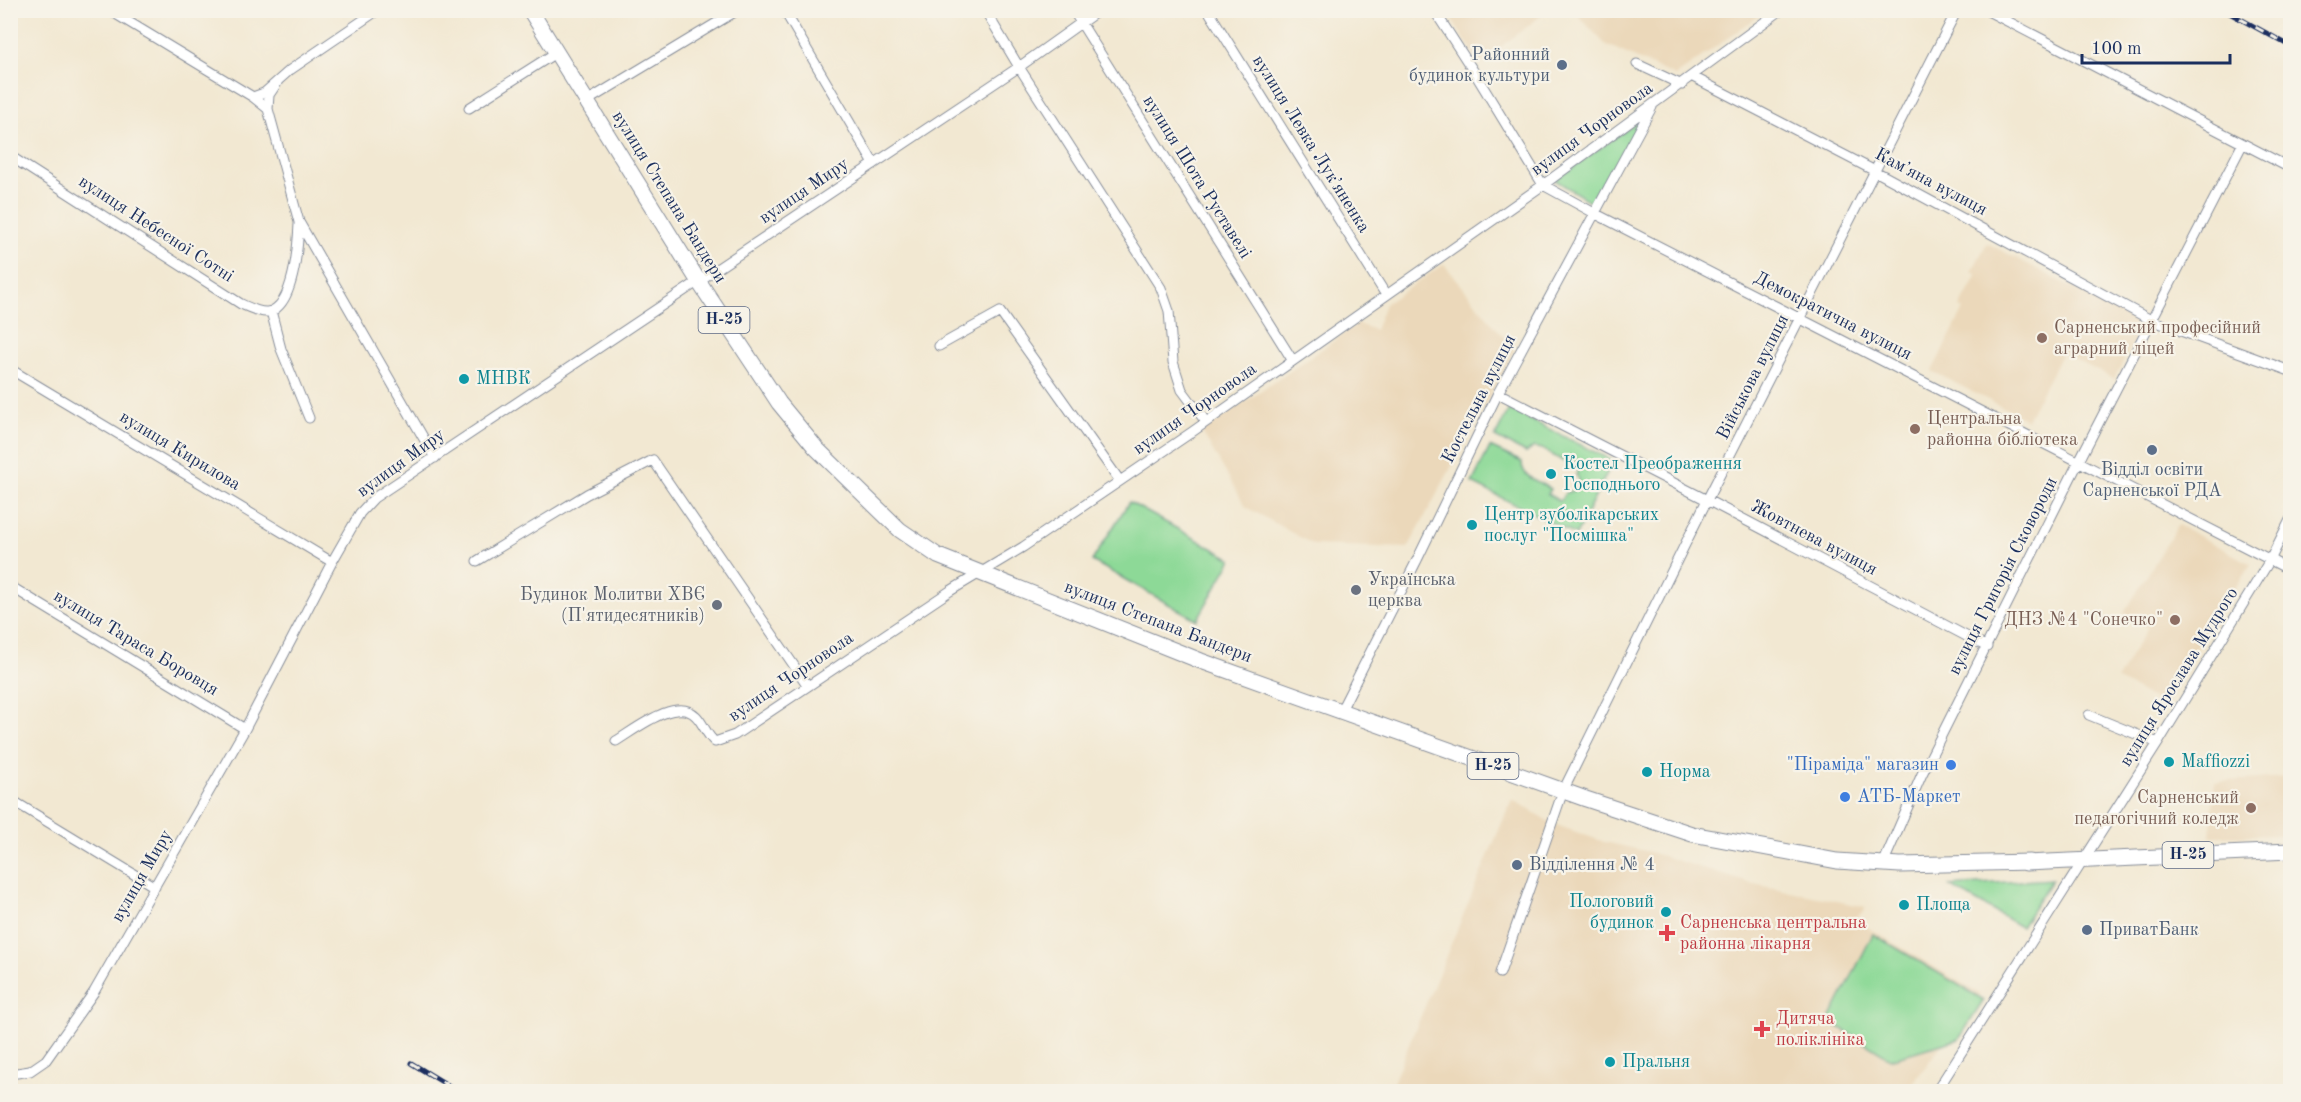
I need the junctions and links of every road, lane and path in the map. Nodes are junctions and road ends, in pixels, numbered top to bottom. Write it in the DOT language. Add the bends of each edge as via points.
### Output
graph roads {
  1 [pos="108,10"];
  2 [pos="378,10"];
  3 [pos="530,10"];
  4 [pos="738,10"];
  5 [pos="784,10"];
  6 [pos="985,10"];
  7 [pos="1073,10"];
  8 [pos="1100,10"];
  9 [pos="1208,10"];
  10 [pos="1434,10"];
  11 [pos="1781,10"];
  12 [pos="1957,10"];
  13 [pos="1986,10"];
  14 [pos="1081,23"];
  15 [pos="557,52"];
  16 [pos="1637,64"];
  17 [pos="1019,68"];
  18 [pos="1693,77"];
  19 [pos="276,83"];
  20 [pos="1682,85"];
  21 [pos="254,97"];
  22 [pos="587,101"];
  23 [pos="1653,105"];
  24 [pos="469,108"];
  25 [pos="268,109"];
  26 [pos="2242,145"];
  27 [pos="10,156"];
  28 [pos="874,164"];
  29 [pos="2290,168"];
  30 [pos="1875,171"];
  31 [pos="1543,184"];
  32 [pos="1596,214"];
  33 [pos="299,222"];
  34 [pos="298,253"];
  35 [pos="316,253"];
  36 [pos="699,282"];
  37 [pos="1386,295"];
  38 [pos="271,311"];
  39 [pos="1801,318"];
  40 [pos="2151,320"];
  41 [pos="939,346"];
  42 [pos="1293,361"];
  43 [pos="10,369"];
  44 [pos="2290,371"];
  45 [pos="1498,393"];
  46 [pos="309,418"];
  47 [pos="1206,422"];
  48 [pos="435,458"];
  49 [pos="2079,461"];
  50 [pos="1120,481"];
  51 [pos="1707,500"];
  52 [pos="2290,520"];
  53 [pos="2270,560"];
  54 [pos="477,561"];
  55 [pos="332,562"];
  56 [pos="2290,570"];
  57 [pos="978,573"];
  58 [pos="10,586"];
  59 [pos="1987,647"];
  60 [pos="808,686"];
  61 [pos="1340,712"];
  62 [pos="2090,715"];
  63 [pos="245,729"];
  64 [pos="616,741"];
  65 [pos="2158,743"];
  66 [pos="1563,791"];
  67 [pos="10,799"];
  68 [pos="2290,851"];
  69 [pos="2085,859"];
  70 [pos="1883,864"];
  71 [pos="155,887"];
  72 [pos="1500,973"];
  73 [pos="10,1071"];
  74 [pos="1936,1092"];
  1 -- 21 [label="street"];
  2 -- 19 [label="street"];
  3 -- 15 [label="main road, вулиця Степана Бандери / Н-25"];
  4 -- 22 [label="street"];
  5 -- 28 [label="street"];
  6 -- 17 [label="street"];
  7 -- 14 [label="street, вулиця Шота Руставелі"];
  8 -- 14 [label="street, вулиця Миру"];
  9 -- 37 [label="street, вулиця Левка Лукʼяненка"];
  10 -- 31 [label="street, Демократична вулиця"];
  11 -- 18 [label="street, вулиця Чорновола"];
  12 -- 30 [label="street, Військова вулиця"];
  13 -- 26 [label="street"];
  14 -- 17 [label="street, вулиця Миру"];
  14 -- 42 [label="street, вулиця Шота Руставелі"];
  15 -- 22 [label="main road, вулиця Степана Бандери / Н-25"];
  15 -- 24 [label="street"];
  16 -- 20 [label="street"];
  17 -- 28 [label="street, вулиця Миру"];
  17 -- 47 [label="street" via="1161,288 1169,311 1173,362 1182,390"];
  18 -- 20 [label="street, вулиця Чорновола"];
  18 -- 30 [label="street, Камʼяна вулиця"];
  19 -- 21 [label="street"];
  19 -- 25 [label="street" via="269,95"];
  20 -- 23 [label="street, вулиця Чорновола"];
  21 -- 25 [label="street"];
  22 -- 36 [label="main road, вулиця Степана Бандери / Н-25"];
  23 -- 31 [label="street, вулиця Чорновола"];
  23 -- 32 [label="street, Костельна вулиця"];
  25 -- 33 [label="street"];
  26 -- 29 [label="street"];
  26 -- 40 [label="street, вулиця Григорія Сковороди"];
  27 -- 38 [label="street, вулиця Небесної Сотні" via="241,304 266,313"];
  28 -- 36 [label="street, вулиця Миру"];
  30 -- 39 [label="street, Військова вулиця"];
  30 -- 40 [label="street, Камʼяна вулиця"];
  31 -- 32 [label="street, Демократична вулиця"];
  31 -- 37 [label="street, вулиця Чорновола"];
  32 -- 39 [label="street, Демократична вулиця"];
  32 -- 45 [label="street, Костельна вулиця"];
  33 -- 34 [label="street"];
  33 -- 35 [label="street"];
  34 -- 35 [label="street"];
  34 -- 38 [label="street" via="284,301"];
  35 -- 48 [label="street"];
  36 -- 48 [label="street, вулиця Миру"];
  36 -- 57 [label="main road, вулиця Степана Бандери / Н-25" via="779,403 816,448 900,530 938,556"];
  37 -- 42 [label="street, вулиця Чорновола"];
  38 -- 46 [label="street" via="281,349"];
  39 -- 49 [label="street, Демократична вулиця"];
  39 -- 51 [label="street, Військова вулиця"];
  40 -- 44 [label="street, Камʼяна вулиця"];
  40 -- 49 [label="street, вулиця Григорія Сковороди"];
  41 -- 50 [label="street" via="1000,312"];
  42 -- 47 [label="street, вулиця Чорновола"];
  43 -- 55 [label="street, вулиця Кирилова"];
  45 -- 51 [label="street, Жовтнева вулиця"];
  45 -- 61 [label="street, Костельна вулиця"];
  47 -- 50 [label="street, вулиця Чорновола"];
  48 -- 55 [label="street, вулиця Миру" via="374,498 360,513"];
  49 -- 53 [label="street, Демократична вулиця"];
  49 -- 59 [label="street, вулиця Григорія Сковороди"];
  50 -- 57 [label="street, вулиця Чорновола"];
  51 -- 59 [label="street, Жовтнева вулиця"];
  51 -- 66 [label="street, Військова вулиця"];
  52 -- 53 [label="street, вулиця Ярослава Мудрого"];
  53 -- 56 [label="street, Демократична вулиця"];
  53 -- 65 [label="street, вулиця Ярослава Мудрого"];
  54 -- 60 [label="street" via="587,494 653,460"];
  55 -- 63 [label="street, вулиця Миру"];
  57 -- 60 [label="street, вулиця Чорновола"];
  57 -- 61 [label="main road, вулиця Степана Бандери / Н-25"];
  58 -- 63 [label="street, вулиця Тараса Боровця"];
  59 -- 70 [label="street, вулиця Григорія Сковороди" via="1922,774"];
  60 -- 64 [label="street, вулиця Чорновола" via="725,740 715,742 696,716 683,709 669,710"];
  61 -- 66 [label="main road, вулиця Степана Бандери / Н-25"];
  62 -- 65 [label="street"];
  63 -- 71 [label="street, вулиця Миру"];
  65 -- 69 [label="street, вулиця Ярослава Мудрого"];
  66 -- 70 [label="main road, вулиця Степана Бандери / Н-25" via="1692,834 1837,861"];
  66 -- 72 [label="street, Військова вулиця"];
  67 -- 71 [label="street"];
  68 -- 69 [label="main road, вулиця Степана Бандери / Н-25"];
  69 -- 70 [label="main road, вулиця Степана Бандери / Н-25"];
  69 -- 74 [label="street, вулиця Ярослава Мудрого"];
  71 -- 73 [label="street, вулиця Миру" via="94,992 46,1060 30,1071"];
}
